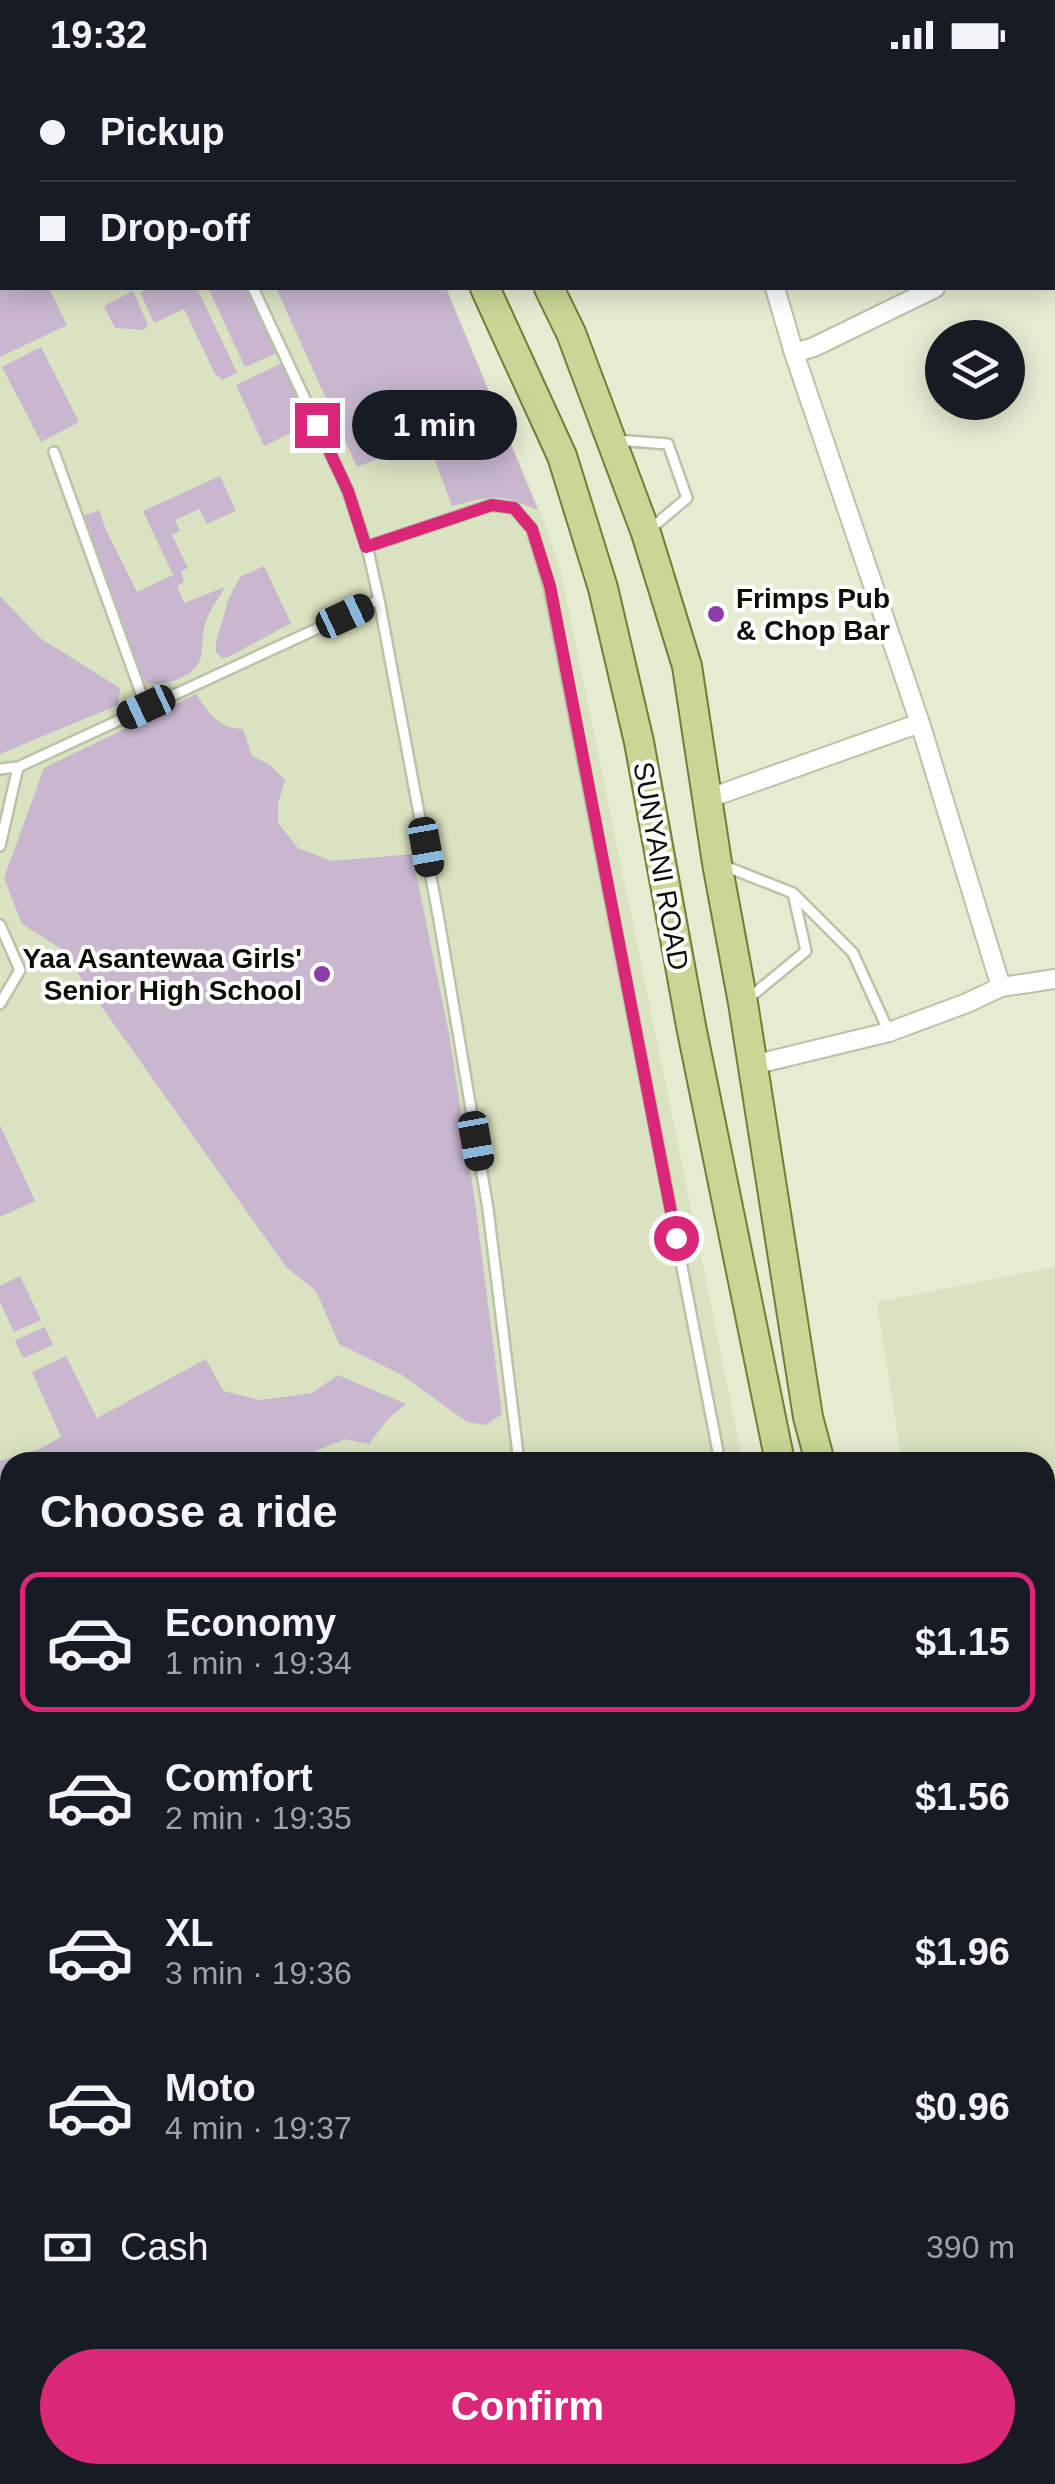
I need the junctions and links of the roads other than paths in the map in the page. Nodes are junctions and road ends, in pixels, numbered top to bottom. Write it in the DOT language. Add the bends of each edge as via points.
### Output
graph roads {
  1 [pos="254,290"];
  2 [pos="485,290"];
  3 [pos="550,290"];
  4 [pos="776,290"];
  5 [pos="931,290"];
  6 [pos="794,353"];
  7 [pos="611,439"];
  8 [pos="54,452"];
  9 [pos="646,533"];
  10 [pos="366,547"];
  11 [pos="379,600"];
  12 [pos="146,707"];
  13 [pos="920,723"];
  14 [pos="18,767"];
  15 [pos="0,769"];
  16 [pos="707,799"];
  17 [pos="0,846"];
  18 [pos="717,863"];
  19 [pos="793,893"];
  20 [pos="0,924"];
  21 [pos="1055,978"];
  22 [pos="1000,988"];
  23 [pos="0,1004"];
  24 [pos="743,1004"];
  25 [pos="889,1032"];
  26 [pos="753,1065"];
  27 [pos="517,1452"];
  28 [pos="718,1452"];
  29 [pos="778,1452"];
  30 [pos="817,1452"];
  1 -- 10 [label="lane" via="348,491"];
  2 -- 29 [label="main road, SUNYANI ROAD" via="562,456 603,588"];
  3 -- 7 [label="main road, SUNYANI ROAD"];
  4 -- 6 [label="street"];
  5 -- 6 [label="street"];
  6 -- 13 [label="street"];
  7 -- 9 [label="main road, SUNYANI ROAD"];
  7 -- 9 [label="lane" via="668,444 687,498"];
  8 -- 12 [label="lane"];
  9 -- 16 [label="main road, SUNYANI ROAD" via="686,666"];
  10 -- 11 [label="lane"];
  10 -- 28 [label="lane" via="492,505 514,508 532,529 550,586"];
  11 -- 12 [label="lane"];
  11 -- 27 [label="lane" via="484,1190"];
  12 -- 14 [label="lane"];
  13 -- 16 [label="street"];
  13 -- 22 [label="street"];
  14 -- 15 [label="lane"];
  14 -- 17 [label="lane"];
  16 -- 18 [label="main road, SUNYANI ROAD"];
  18 -- 19 [label="lane"];
  18 -- 24 [label="main road, SUNYANI ROAD"];
  19 -- 24 [label="lane" via="806,952"];
  19 -- 25 [label="lane" via="852,953"];
  20 -- 23 [label="lane" via="20,970"];
  21 -- 22 [label="street"];
  22 -- 25 [label="street"];
  24 -- 26 [label="main road, SUNYANI ROAD"];
  25 -- 26 [label="street"];
  26 -- 30 [label="main road, SUNYANI ROAD"];
}
